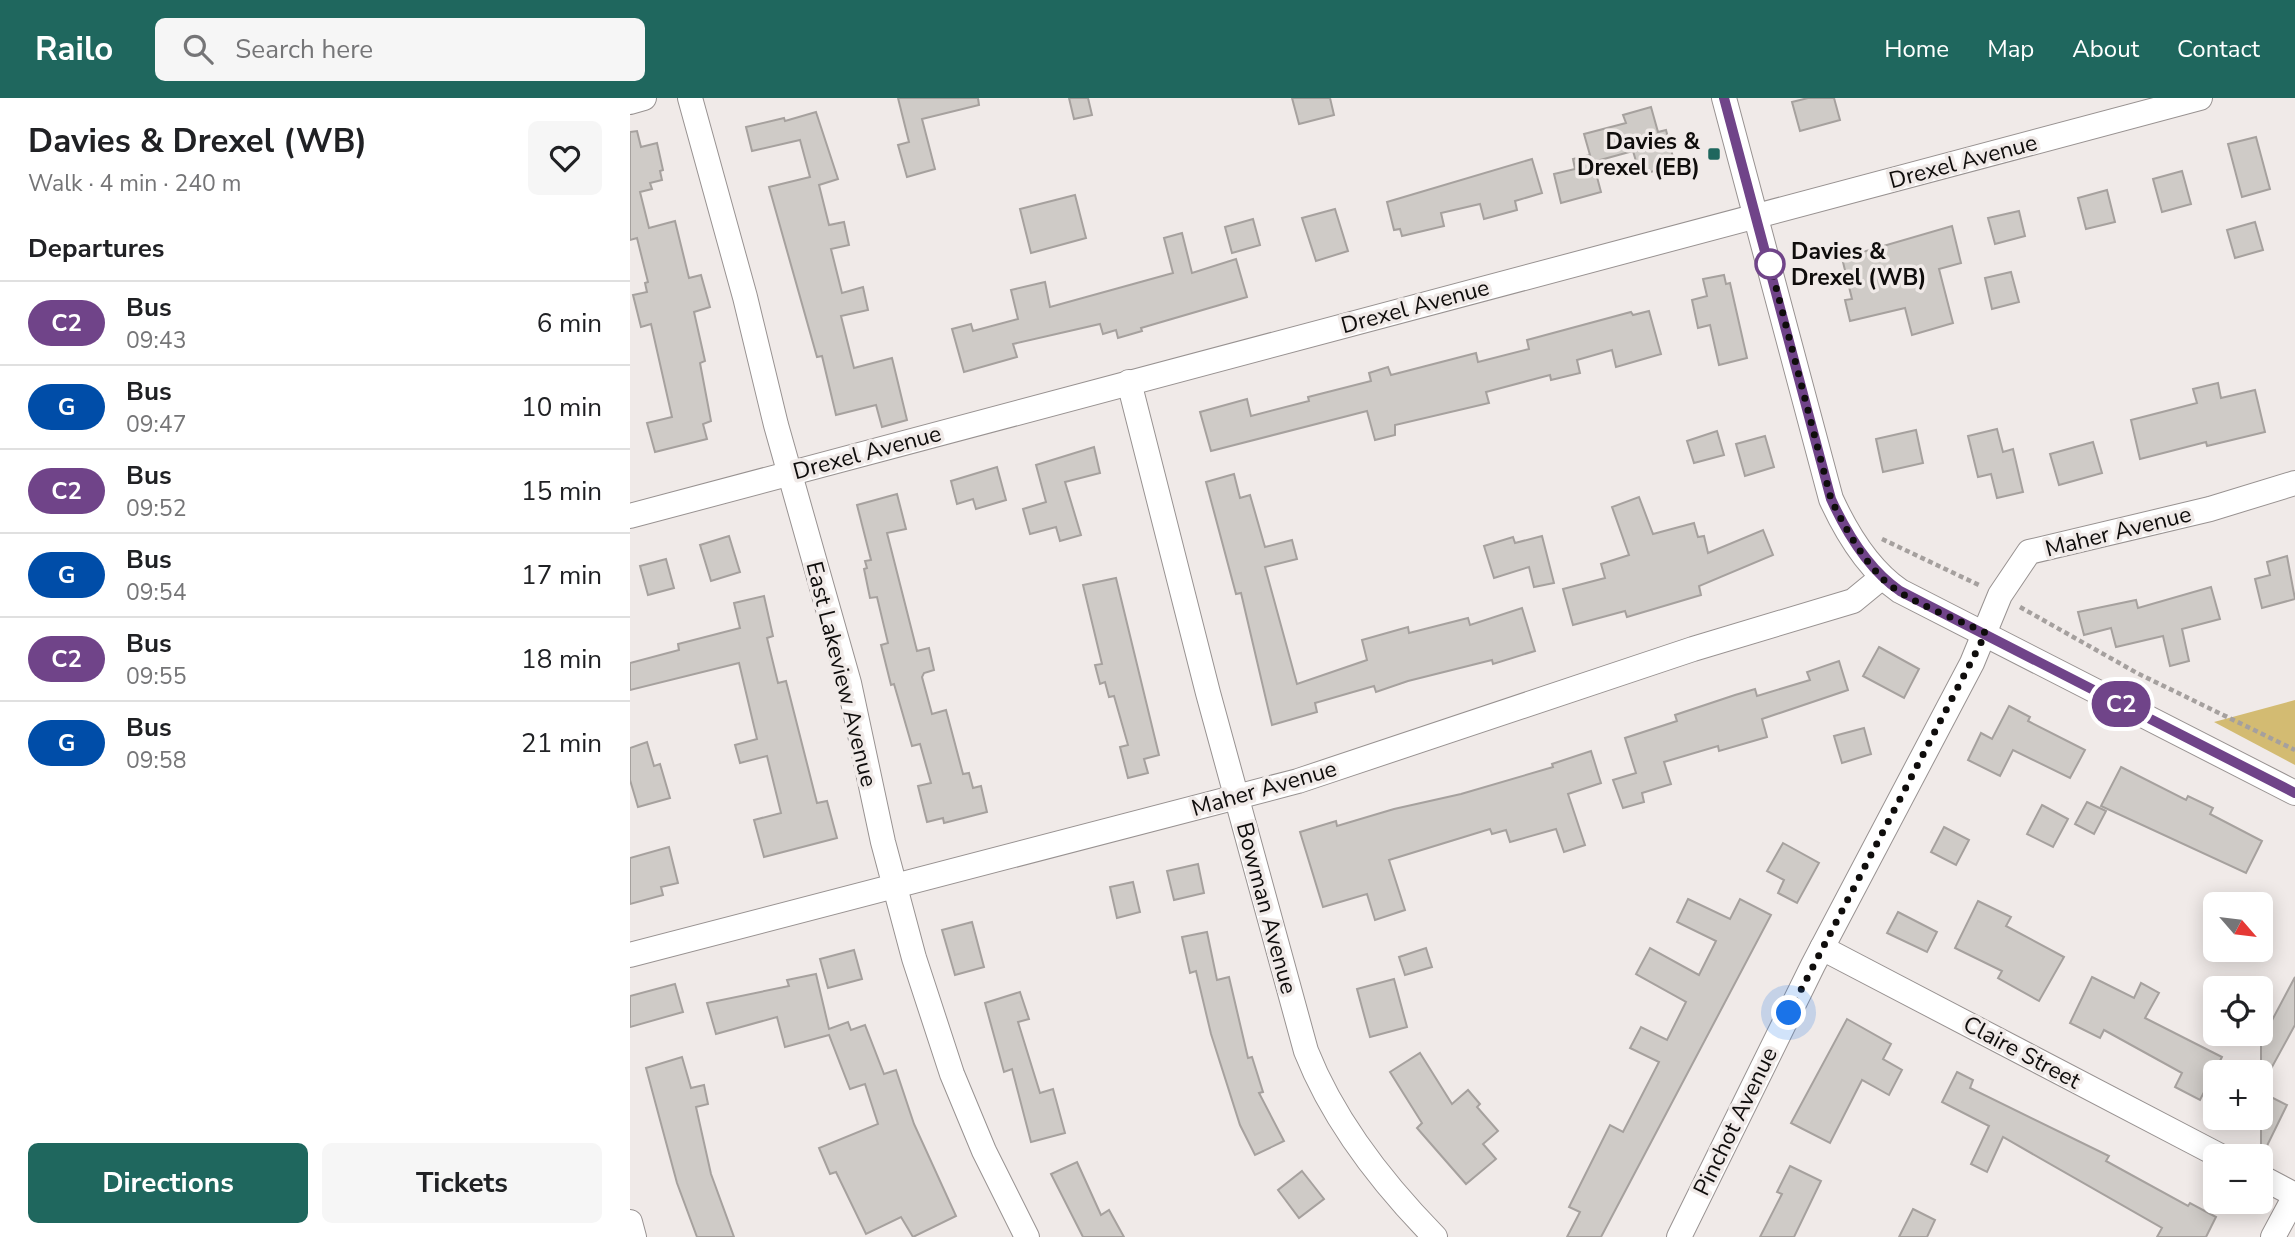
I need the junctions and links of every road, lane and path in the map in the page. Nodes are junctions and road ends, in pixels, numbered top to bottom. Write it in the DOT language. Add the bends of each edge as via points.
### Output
graph roads {
  1 [pos="644,98"];
  2 [pos="690,98"];
  3 [pos="1724,98"];
  4 [pos="2200,98"];
  5 [pos="630,102"];
  6 [pos="1756,214"];
  7 [pos="1129,382"];
  8 [pos="792,473"];
  9 [pos="2295,483"];
  10 [pos="630,516"];
  11 [pos="1878,536"];
  12 [pos="1955,573"];
  13 [pos="1891,584"];
  14 [pos="2031,614"];
  15 [pos="1986,633"];
  16 [pos="2295,750"];
  17 [pos="2295,793"];
  18 [pos="1238,796"];
  19 [pos="895,883"];
  20 [pos="1822,948"];
  21 [pos="630,955"];
  22 [pos="2203,1147"];
  23 [pos="2273,1183"];
  24 [pos="2295,1195"];
  25 [pos="630,1222"];
  26 [pos="634,1237"];
  27 [pos="1027,1237"];
  28 [pos="1435,1237"];
  29 [pos="1679,1237"];
  30 [pos="2273,1237"];
  1 -- 5 [label="street"];
  2 -- 8 [label="street, East Lakeview Avenue"];
  3 -- 6 [label="street"];
  4 -- 6 [label="street, Drexel Avenue"];
  6 -- 7 [label="street, Drexel Avenue"];
  6 -- 13 [label="street" via="1831,499 1841,521"];
  7 -- 8 [label="street, Drexel Avenue"];
  7 -- 18 [label="street, Bowman Avenue"];
  8 -- 10 [label="street, Drexel Avenue"];
  8 -- 19 [label="street, East Lakeview Avenue" via="849,683"];
  9 -- 15 [label="street, Maher Avenue" via="2210,509 2029,552 2000,595"];
  11 -- 12 [label="path" via="1899,550"];
  13 -- 15 [label="street"];
  13 -- 18 [label="street, Maher Avenue" via="1853,601 1693,649 1298,781"];
  14 -- 16 [label="path" via="2137,673"];
  15 -- 17 [label="street"];
  15 -- 20 [label="street, Pinchot Avenue"];
  18 -- 19 [label="street, Maher Avenue"];
  18 -- 28 [label="street, Bowman Avenue" via="1291,1002 1319,1084 1387,1186"];
  19 -- 21 [label="street, Maher Avenue"];
  19 -- 27 [label="street, East Lakeview Avenue" via="952,1074"];
  20 -- 22 [label="street, Claire Street"];
  20 -- 29 [label="street, Pinchot Avenue"];
  23 -- 24 [label="street"];
  24 -- 30 [label="street"];
  25 -- 26 [label="street"];
}
